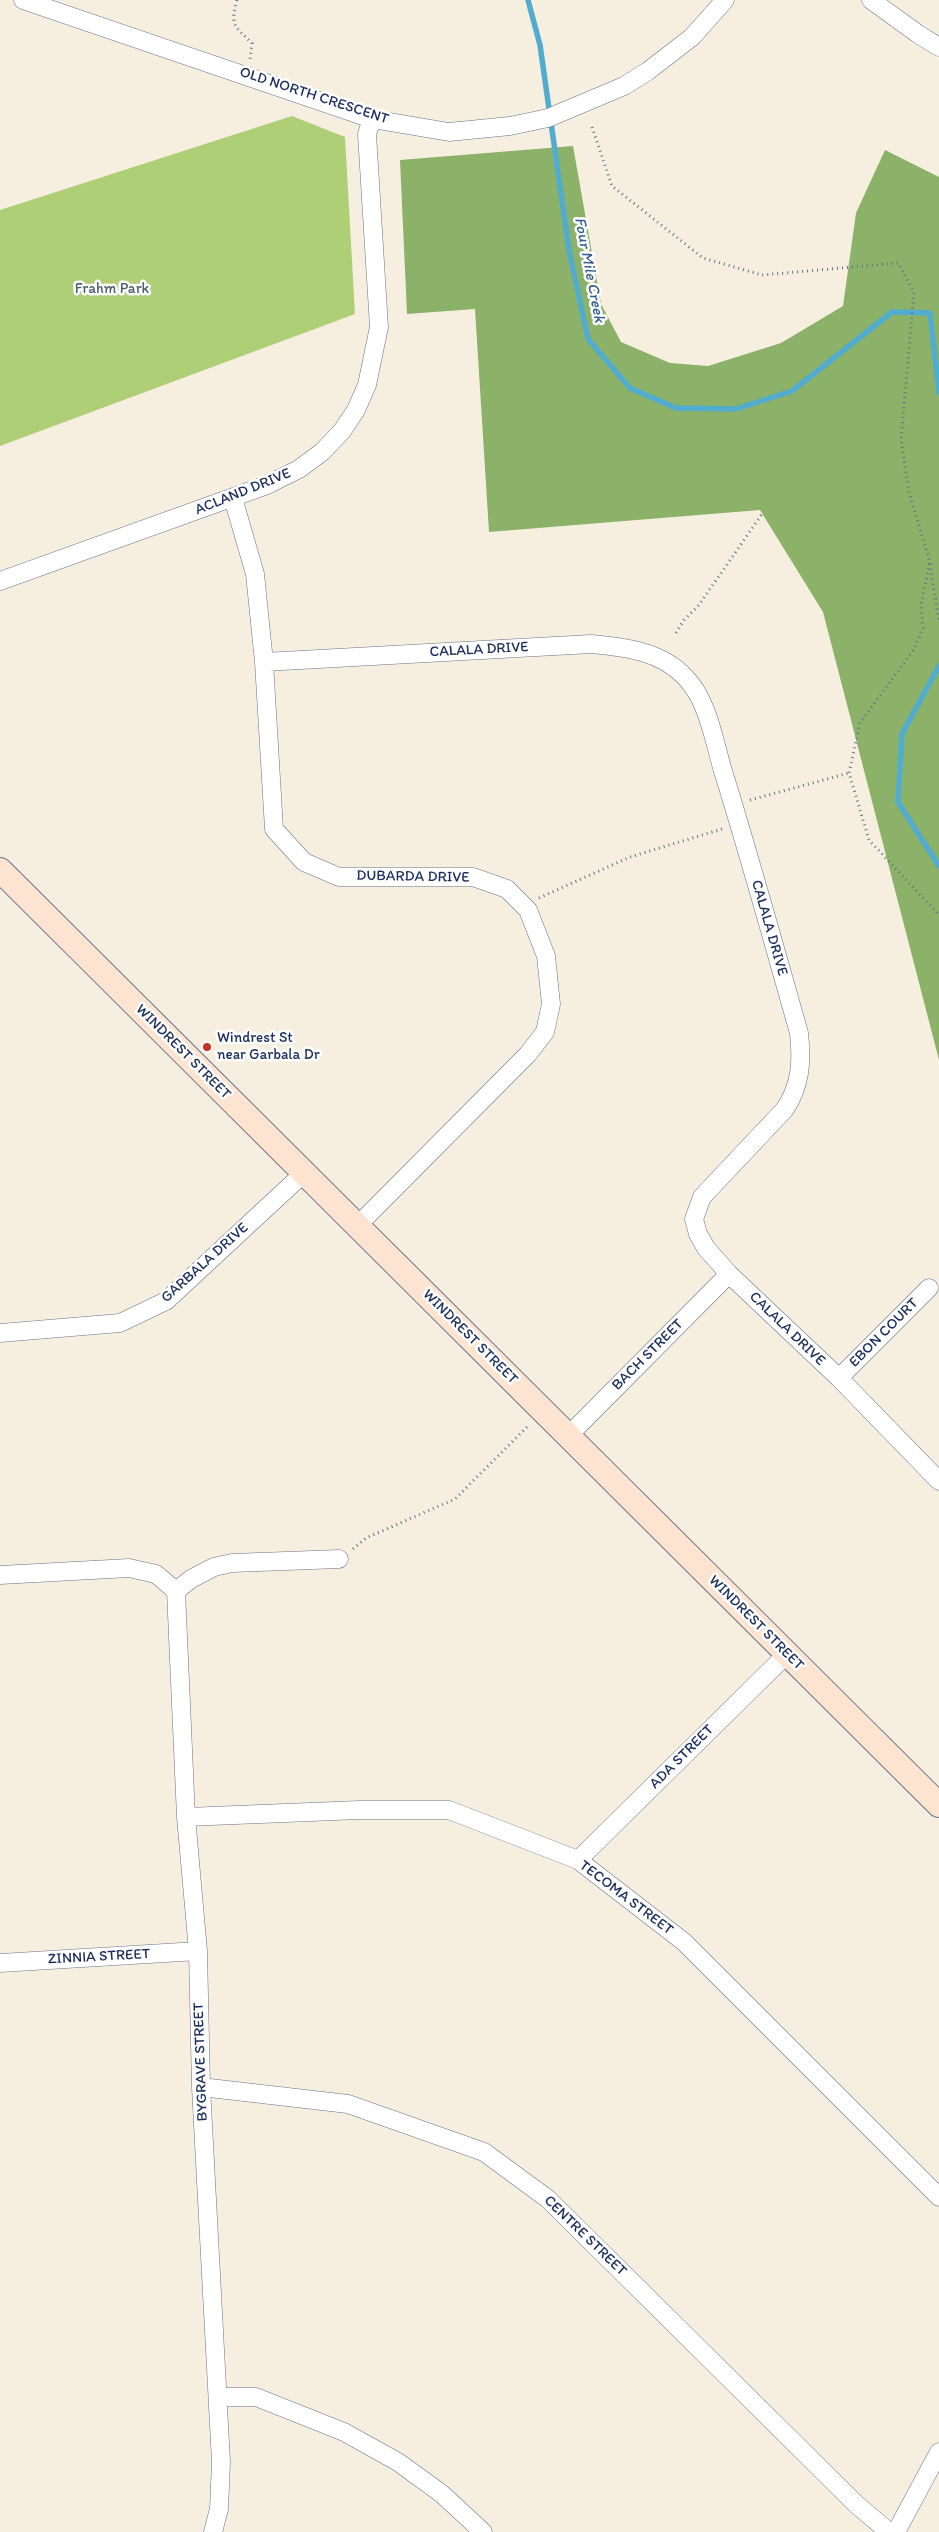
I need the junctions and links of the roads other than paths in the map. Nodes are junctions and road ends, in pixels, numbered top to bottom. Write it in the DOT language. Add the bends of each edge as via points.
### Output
graph roads {
  1 [pos="23,0"];
  2 [pos="725,0"];
  3 [pos="871,0"];
  4 [pos="939,47"];
  5 [pos="372,119"];
  6 [pos="233,498"];
  7 [pos="0,581"];
  8 [pos="264,662"];
  9 [pos="0,870"];
  10 [pos="304,1172"];
  11 [pos="358,1225"];
  12 [pos="730,1274"];
  13 [pos="929,1288"];
  14 [pos="0,1333"];
  15 [pos="838,1378"];
  16 [pos="568,1436"];
  17 [pos="939,1481"];
  18 [pos="339,1559"];
  19 [pos="0,1575"];
  20 [pos="176,1591"];
  21 [pos="787,1654"];
  22 [pos="939,1805"];
  23 [pos="186,1817"];
  24 [pos="578,1860"];
  25 [pos="198,1951"];
  26 [pos="0,1963"];
  27 [pos="201,2087"];
  28 [pos="939,2197"];
  29 [pos="218,2397"];
  30 [pos="939,2452"];
  31 [pos="213,2532"];
  32 [pos="483,2532"];
  33 [pos="889,2532"];
  34 [pos="896,2532"];
  1 -- 5 [label="street, OLD NORTH CRESCENT"];
  2 -- 5 [label="street, OLD NORTH CRESCENT" via="692,37 648,71 586,104 548,118 510,126 449,132"];
  3 -- 4 [label="street"];
  5 -- 6 [label="street, ACLAND DRIVE" via="367,134 379,326 367,385 346,424 322,452 299,469"];
  6 -- 7 [label="street, ACLAND DRIVE"];
  6 -- 8 [label="street, DUBARDA DRIVE" via="255,574"];
  8 -- 11 [label="street, DUBARDA DRIVE" via="274,829 304,862 339,877 473,876 507,889 528,910 546,956 551,1004 545,1032 528,1054"];
  8 -- 12 [label="street, CALALA DRIVE" via="591,644 628,647 661,659 685,677 700,698 740,824 799,1033 801,1055 795,1095 702,1197 694,1219 706,1248"];
  9 -- 10 [label="street, WINDREST STREET"];
  10 -- 11 [label="street, WINDREST STREET"];
  10 -- 14 [label="street, GARBALA DRIVE" via="166,1301 120,1323"];
  11 -- 16 [label="street, WINDREST STREET"];
  12 -- 15 [label="street, CALALA DRIVE"];
  12 -- 16 [label="street, BACH STREET"];
  13 -- 15 [label="street, EBON COURT"];
  15 -- 17 [label="street, CALALA DRIVE"];
  16 -- 21 [label="street, WINDREST STREET"];
  18 -- 20 [label="street" via="232,1563 214,1567"];
  19 -- 20 [label="street" via="129,1568 156,1574"];
  20 -- 23 [label="street, BYGRAVE STREET"];
  21 -- 22 [label="street, WINDREST STREET"];
  21 -- 24 [label="street, ADA STREET"];
  23 -- 24 [label="street, TECOMA STREET" via="449,1810"];
  23 -- 25 [label="street, BYGRAVE STREET"];
  24 -- 28 [label="street, TECOMA STREET" via="684,1942"];
  25 -- 26 [label="street, ZINNIA STREET"];
  25 -- 27 [label="street, BYGRAVE STREET"];
  27 -- 29 [label="street, BYGRAVE STREET"];
  27 -- 33 [label="street, CENTRE STREET" via="348,2104 484,2152 548,2199 857,2505"];
  29 -- 31 [label="street, BYGRAVE STREET" via="221,2462 219,2509"];
  29 -- 32 [label="street" via="256,2397 344,2432 398,2462 435,2489"];
  30 -- 34 [label="street"];
}
